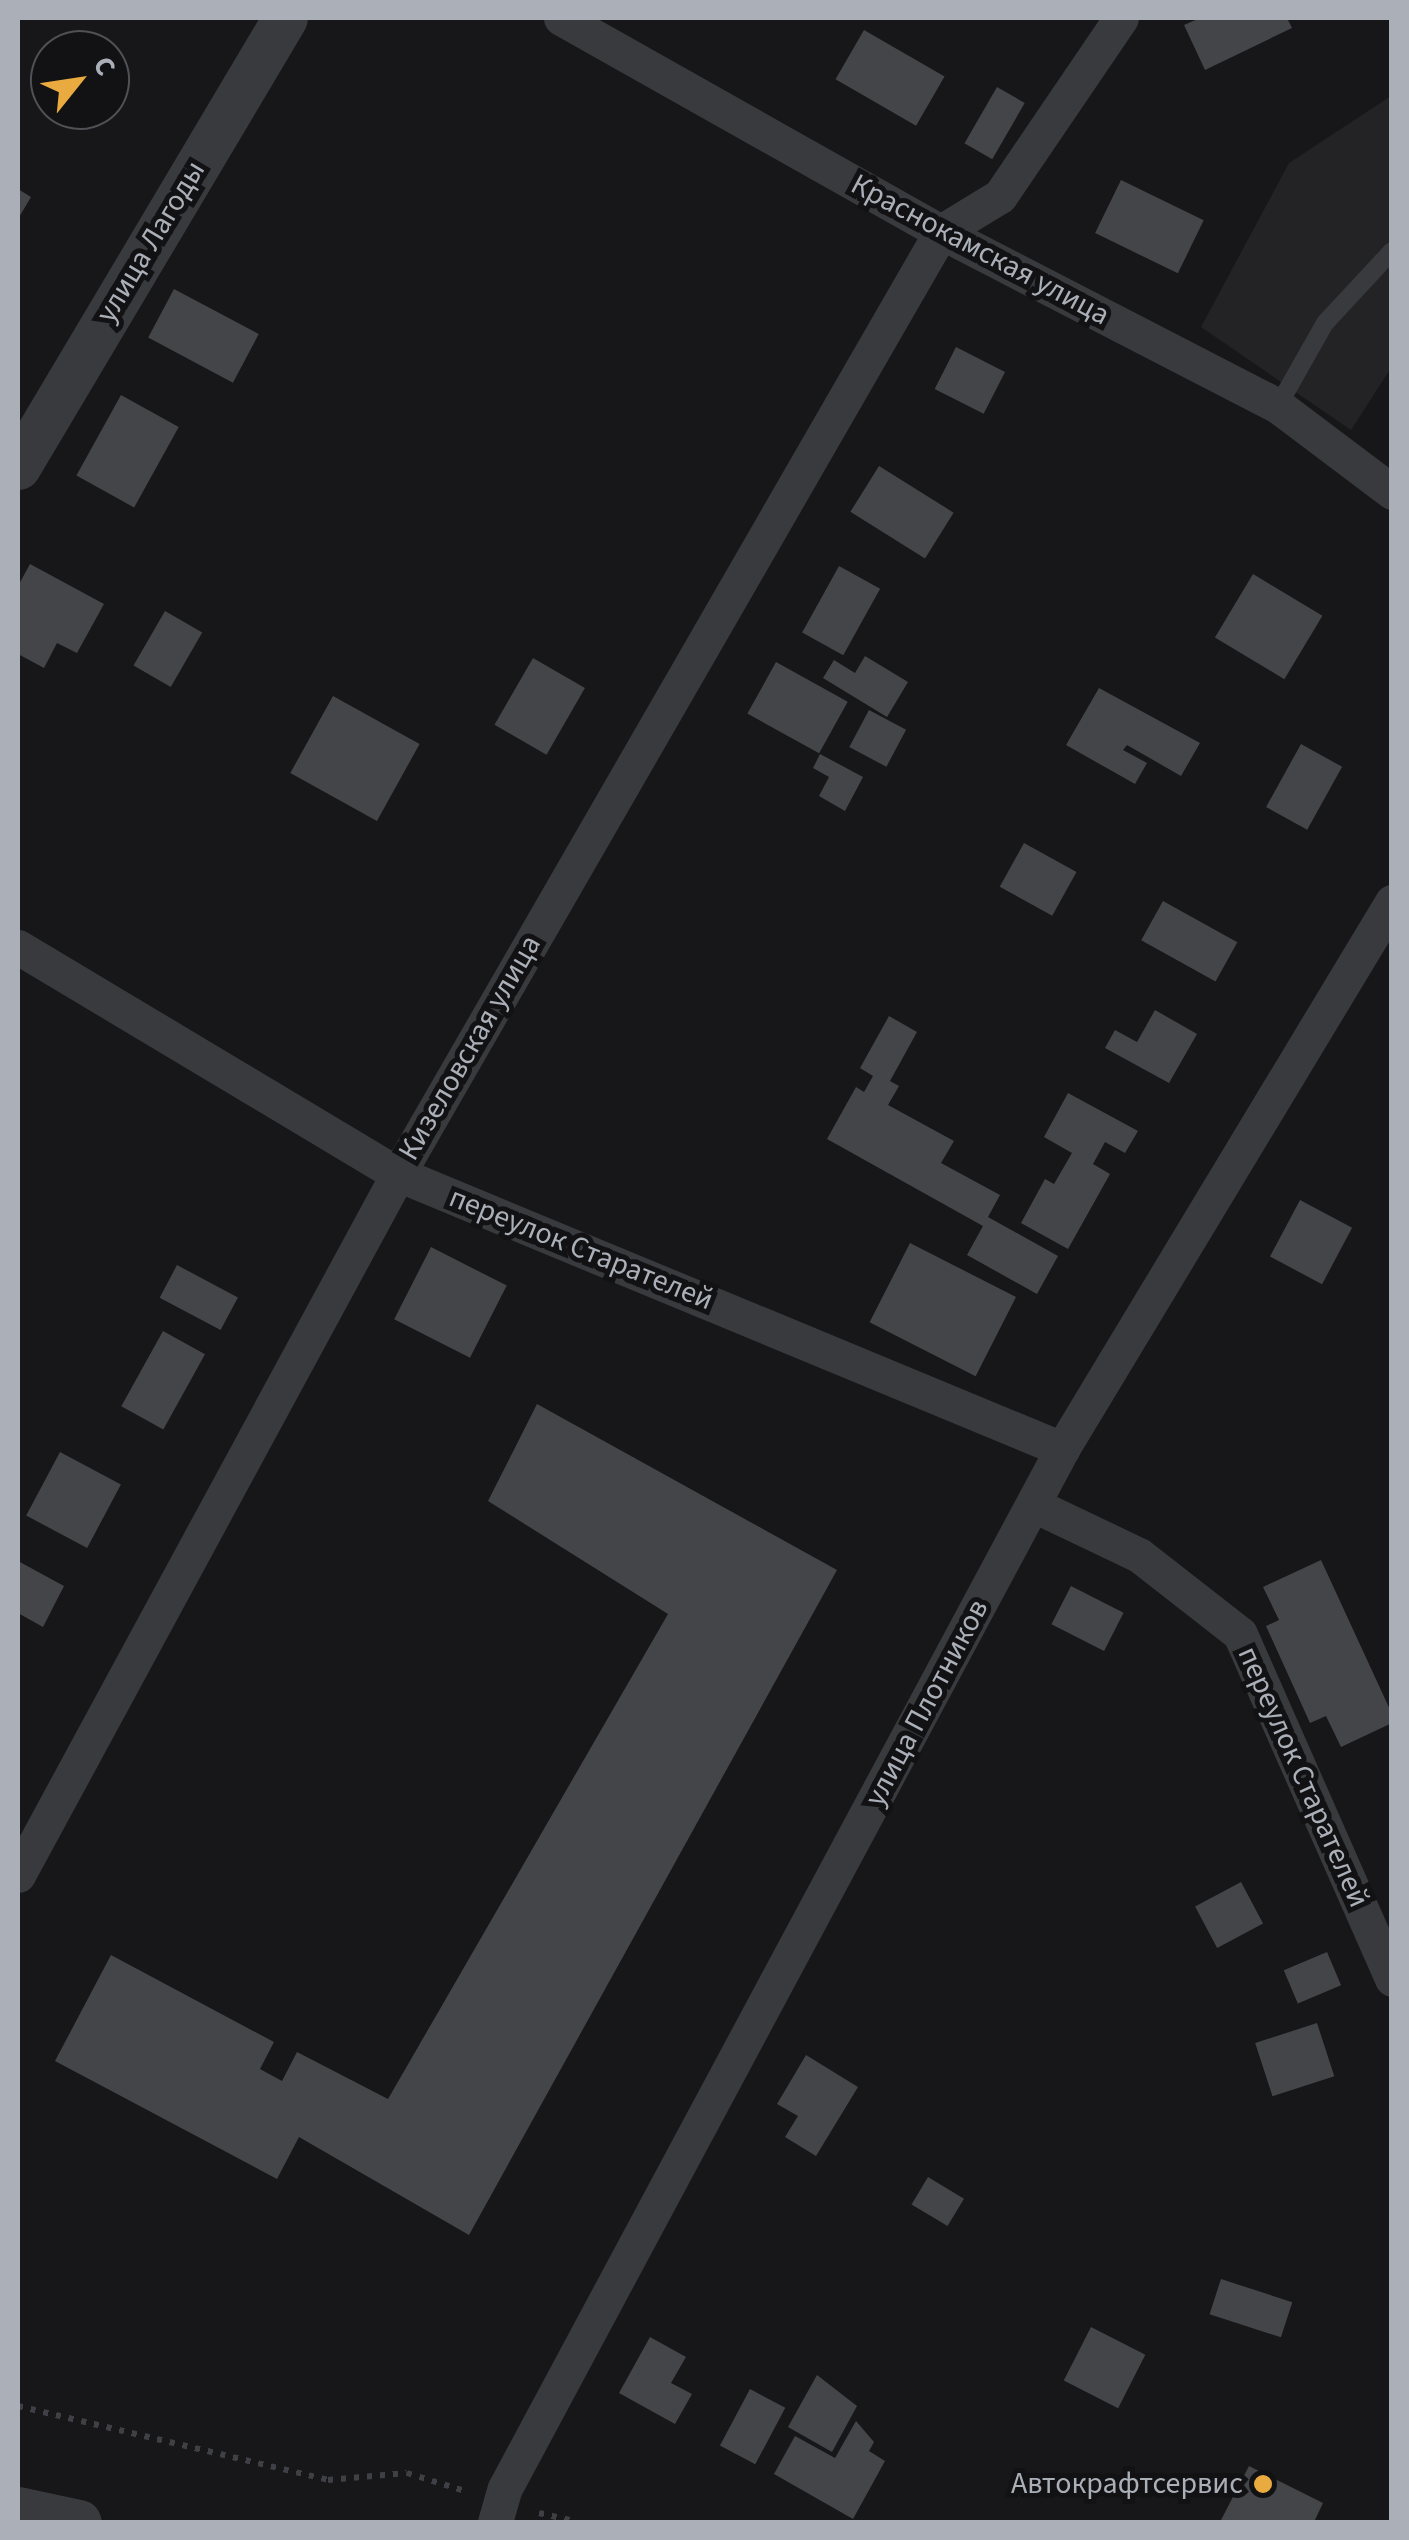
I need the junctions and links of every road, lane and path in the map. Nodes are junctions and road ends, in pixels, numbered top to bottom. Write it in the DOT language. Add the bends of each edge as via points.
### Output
graph roads {
  1 [pos="284,18"];
  2 [pos="561,18"];
  3 [pos="1121,18"];
  4 [pos="940,232"];
  5 [pos="1392,252"];
  6 [pos="1278,406"];
  7 [pos="18,467"];
  8 [pos="1392,492"];
  9 [pos="1392,902"];
  10 [pos="18,947"];
  11 [pos="398,1174"];
  12 [pos="1062,1448"];
  13 [pos="1034,1505"];
  14 [pos="18,1875"];
  15 [pos="1392,1979"];
  16 [pos="18,2406"];
  17 [pos="18,2509"];
  18 [pos="499,2512"];
  19 [pos="79,2522"];
  1 -- 7 [label="street, улица Лагоды"];
  2 -- 4 [label="street, Краснокамская улица"];
  3 -- 4 [label="street" via="1000,196"];
  4 -- 6 [label="street, Краснокамская улица"];
  4 -- 11 [label="street, Кизеловская улица"];
  5 -- 6 [label="lane" via="1325,323"];
  6 -- 8 [label="street, Краснокамская улица"];
  9 -- 12 [label="street, улица Плотников"];
  10 -- 11 [label="street, переулок Старателей"];
  11 -- 12 [label="street, переулок Старателей"];
  11 -- 14 [label="street, Кизеловская улица"];
  12 -- 13 [label="street, улица Плотников"];
  13 -- 15 [label="street, переулок Старателей" via="1139,1555 1240,1634"];
  13 -- 18 [label="street, улица Плотников"];
  16 -- 18 [label="path" via="328,2480 407,2473"];
  17 -- 19 [label="street"];
}
